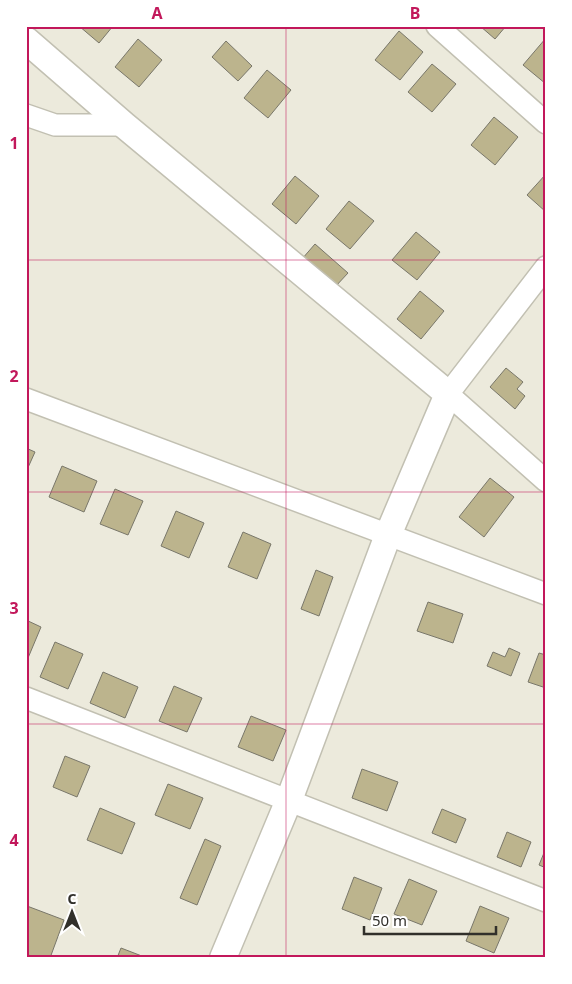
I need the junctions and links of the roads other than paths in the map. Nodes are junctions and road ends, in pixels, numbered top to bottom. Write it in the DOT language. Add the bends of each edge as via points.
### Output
graph roads {
  1 [pos="437,26"];
  2 [pos="26,40"];
  3 [pos="26,115"];
  4 [pos="546,123"];
  5 [pos="124,125"];
  6 [pos="546,267"];
  7 [pos="448,394"];
  8 [pos="26,399"];
  9 [pos="546,481"];
  10 [pos="388,535"];
  11 [pos="546,594"];
  12 [pos="26,698"];
  13 [pos="289,800"];
  14 [pos="546,901"];
  15 [pos="223,958"];
  1 -- 4 [label="street"];
  2 -- 5 [label="street"];
  3 -- 5 [label="street" via="55,125"];
  5 -- 7 [label="street"];
  6 -- 7 [label="street"];
  7 -- 9 [label="street"];
  7 -- 10 [label="street"];
  8 -- 10 [label="street"];
  10 -- 11 [label="street"];
  10 -- 13 [label="street"];
  12 -- 13 [label="street"];
  13 -- 14 [label="street"];
  13 -- 15 [label="street"];
}
